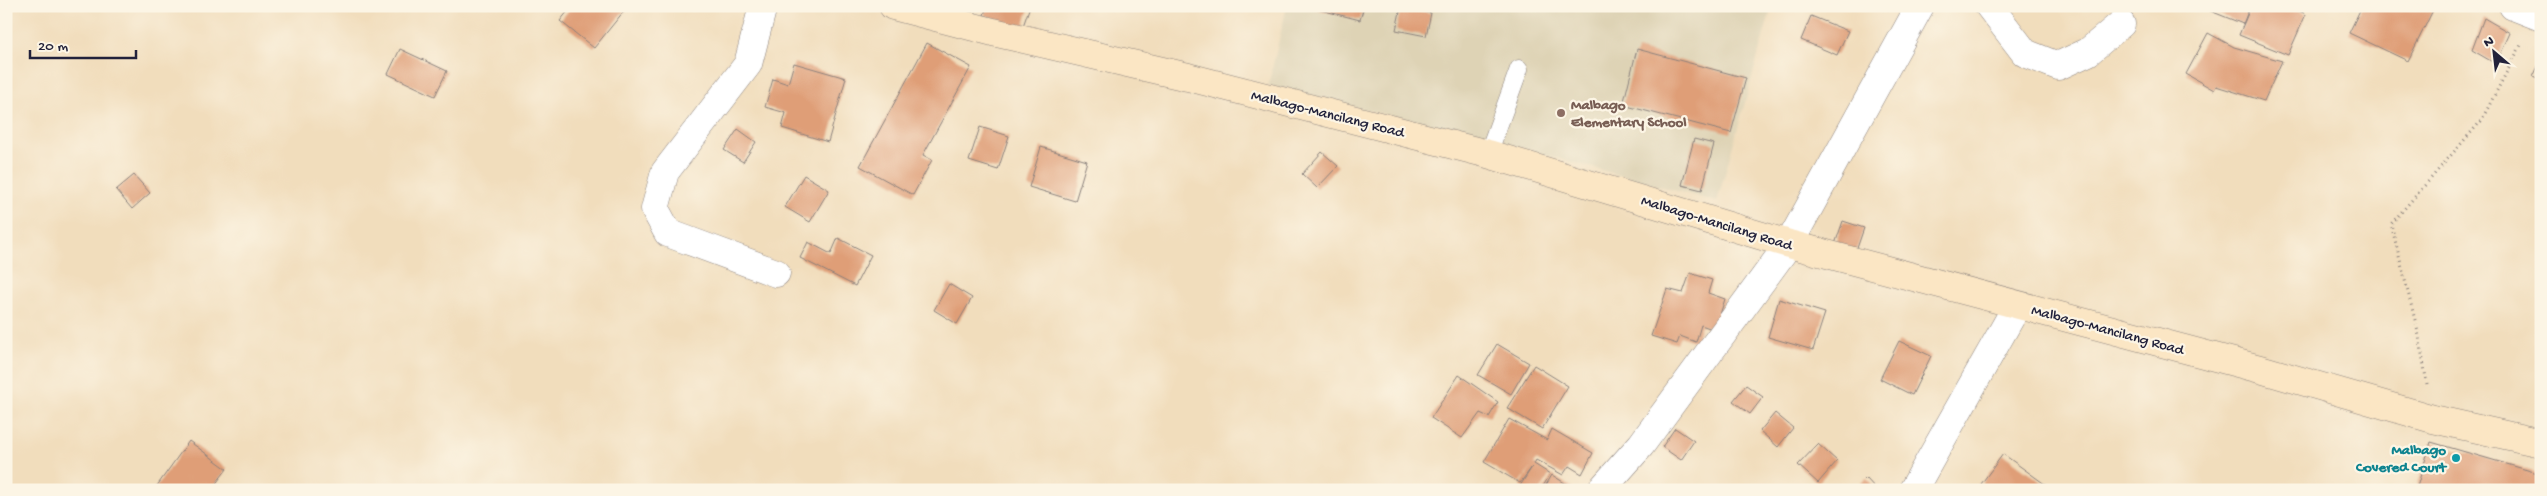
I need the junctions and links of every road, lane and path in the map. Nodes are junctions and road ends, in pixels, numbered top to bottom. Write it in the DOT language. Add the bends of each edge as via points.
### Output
graph roads {
  1 [pos="763,6"];
  2 [pos="893,6"];
  3 [pos="1920,6"];
  4 [pos="1989,6"];
  5 [pos="2530,13"];
  6 [pos="2121,24"];
  7 [pos="1519,69"];
  8 [pos="1488,154"];
  9 [pos="1789,244"];
  10 [pos="776,273"];
  11 [pos="2017,306"];
  12 [pos="2433,419"];
  13 [pos="2541,443"];
  14 [pos="1601,490"];
  15 [pos="1913,490"];
  1 -- 10 [label="street" via="748,64 665,172 655,209 668,232"];
  2 -- 8 [label="main road, Malbago-Mancilang Road" via="1198,79"];
  3 -- 9 [label="street"];
  4 -- 6 [label="street" via="2025,53 2058,66 2088,52"];
  5 -- 12 [label="path" via="2481,121 2391,224 2419,336"];
  7 -- 8 [label="lane"];
  8 -- 9 [label="main road, Malbago-Mancilang Road"];
  9 -- 11 [label="main road, Malbago-Mancilang Road"];
  9 -- 14 [label="street" via="1641,445"];
  11 -- 12 [label="main road, Malbago-Mancilang Road" via="2260,369"];
  11 -- 15 [label="street"];
  12 -- 13 [label="main road, Malbago-Mancilang Road"];
}
